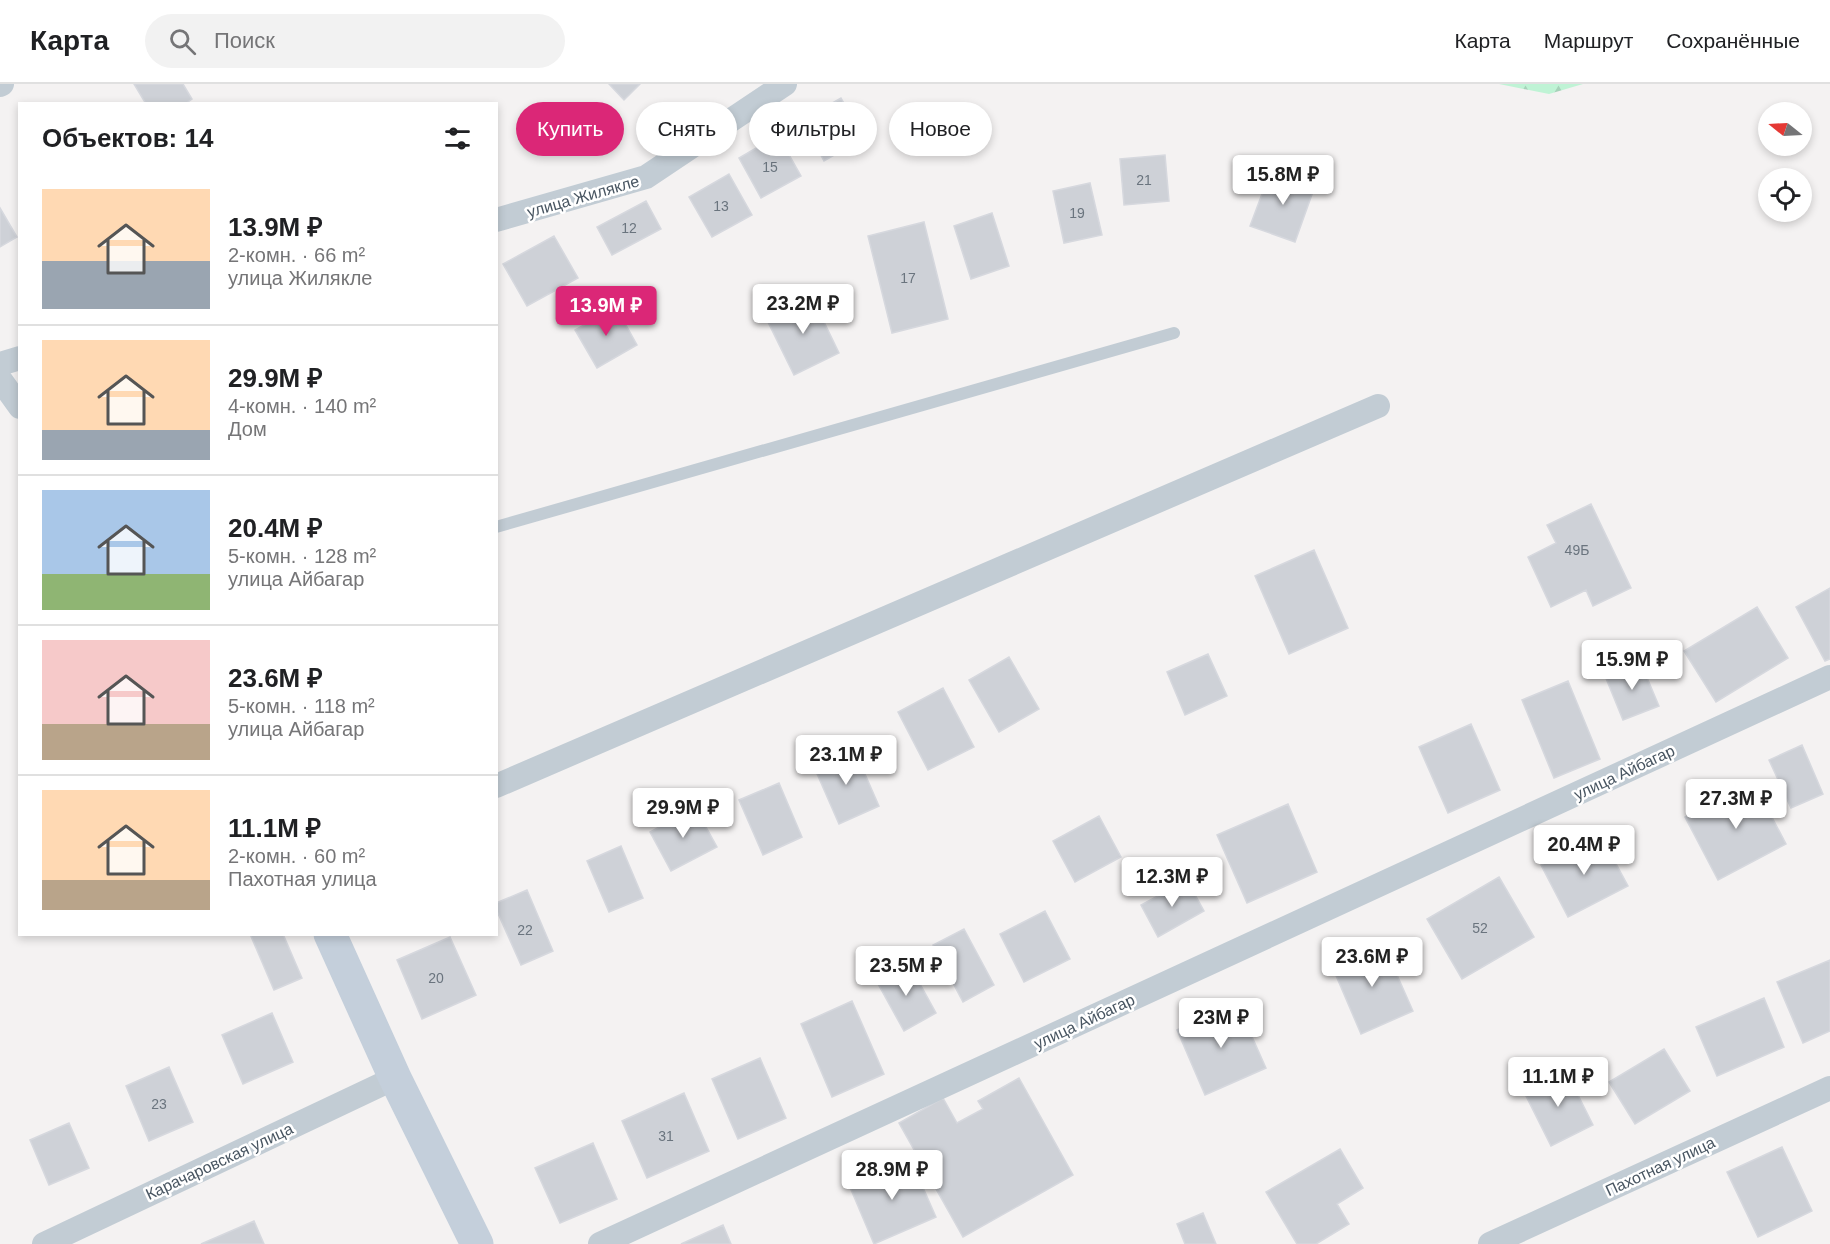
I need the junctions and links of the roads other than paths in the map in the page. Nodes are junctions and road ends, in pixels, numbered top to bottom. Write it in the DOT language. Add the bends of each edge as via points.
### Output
graph roads {
  1 [pos="785,84"];
  2 [pos="498,219"];
  3 [pos="1174,333"];
  4 [pos="18,359"];
  5 [pos="0,364"];
  6 [pos="0,379"];
  7 [pos="18,405"];
  8 [pos="1378,406"];
  9 [pos="498,526"];
  10 [pos="1830,677"];
  11 [pos="498,785"];
  12 [pos="331,936"];
  13 [pos="395,1078"];
  14 [pos="1830,1089"];
  15 [pos="44,1244"];
  16 [pos="477,1244"];
  17 [pos="600,1244"];
  18 [pos="1490,1244"];
  1 -- 2 [label="street, улица Жилякле" via="646,177"];
  3 -- 9 [label="lane"];
  4 -- 5 [label="street"];
  6 -- 7 [label="street"];
  8 -- 11 [label="street"];
  10 -- 17 [label="street, улица Айбагар"];
  12 -- 13 [label="street"];
  13 -- 15 [label="street, Карачаровская улица"];
  13 -- 16 [label="street"];
  14 -- 18 [label="street, Пахотная улица"];
}
